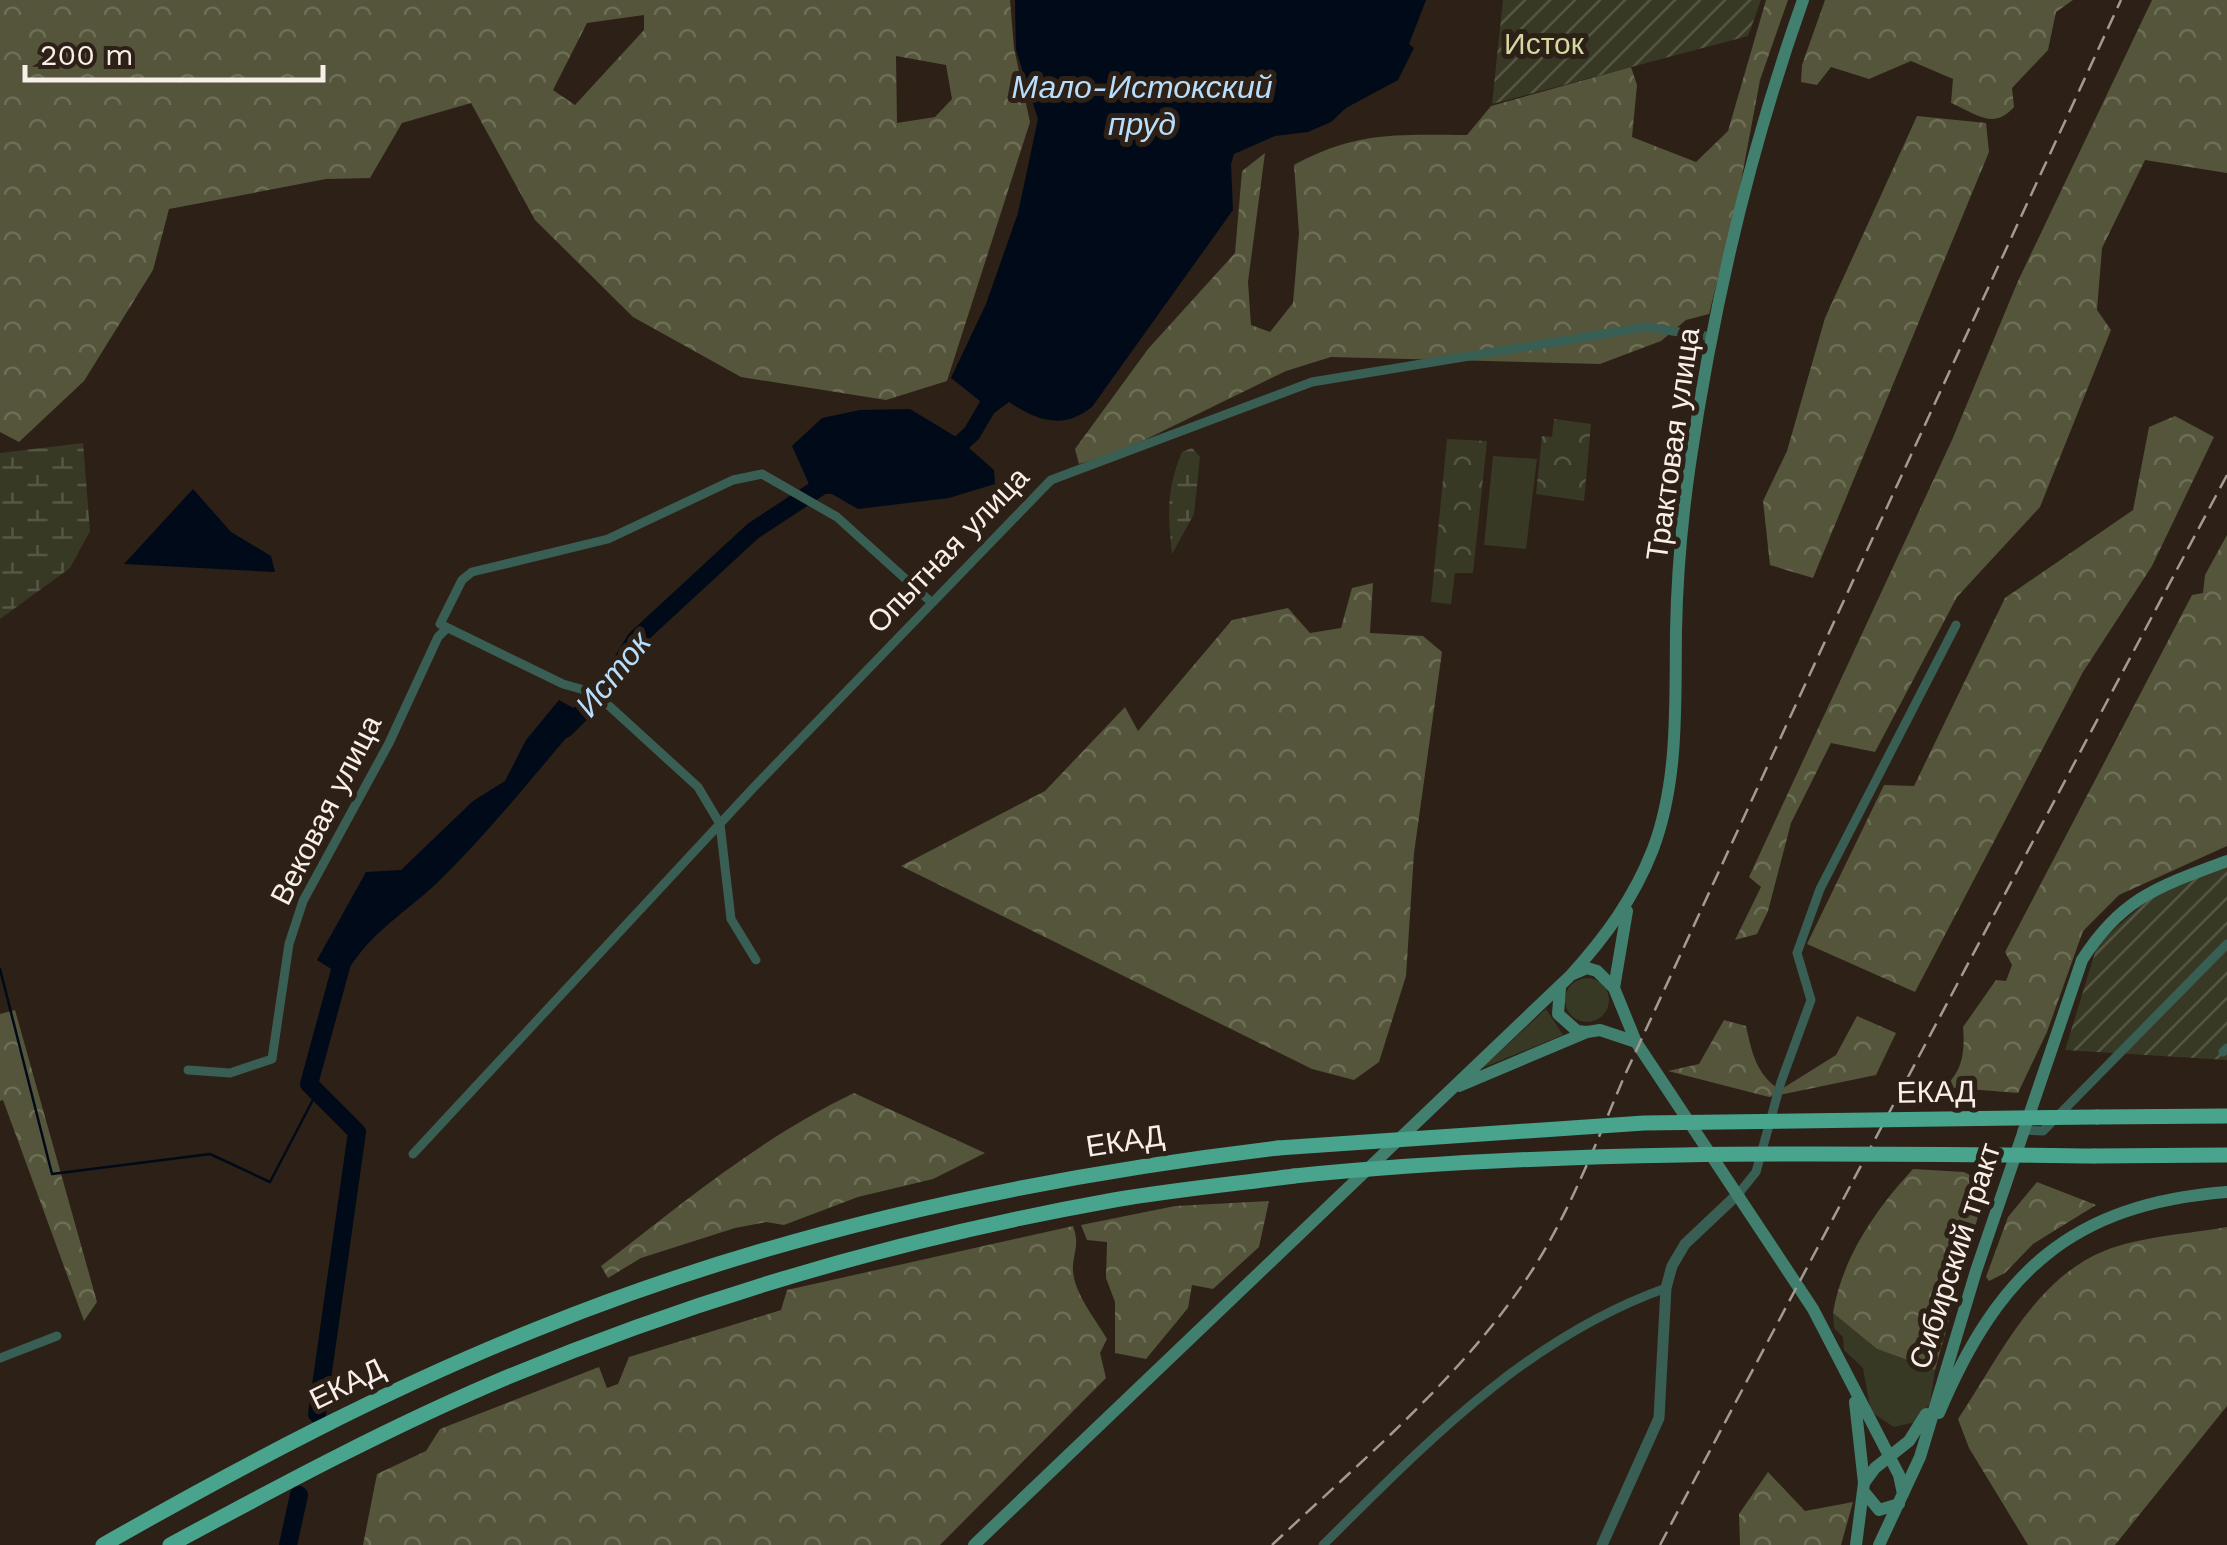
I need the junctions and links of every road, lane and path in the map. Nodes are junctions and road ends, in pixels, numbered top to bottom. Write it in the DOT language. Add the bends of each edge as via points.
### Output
graph roads {
  1 [pos="1803,0"];
  2 [pos="1712,336"];
  3 [pos="931,602"];
  4 [pos="1956,625"];
  5 [pos="444,626"];
  6 [pos="720,824"];
  7 [pos="2227,861"];
  8 [pos="1630,899"];
  9 [pos="2227,944"];
  10 [pos="756,960"];
  11 [pos="1566,980"];
  12 [pos="1616,992"];
  13 [pos="1594,1031"];
  14 [pos="1636,1042"];
  15 [pos="188,1070"];
  16 [pos="1452,1089"];
  17 [pos="2227,1116"];
  18 [pos="2022,1130"];
  19 [pos="413,1154"];
  20 [pos="2227,1156"];
  21 [pos="2227,1192"];
  22 [pos="1738,1193"];
  23 [pos="1666,1288"];
  24 [pos="57,1336"];
  25 [pos="0,1358"];
  26 [pos="1852,1390"];
  27 [pos="1936,1399"];
  28 [pos="1918,1428"];
  29 [pos="1874,1430"];
  30 [pos="1920,1457"];
  31 [pos="1888,1458"];
  32 [pos="1874,1468"];
  33 [pos="1896,1471"];
  34 [pos="1864,1486"];
  35 [pos="1902,1499"];
  36 [pos="103,1545"];
  37 [pos="170,1545"];
  38 [pos="974,1545"];
  39 [pos="1323,1545"];
  40 [pos="1602,1545"];
  41 [pos="1856,1545"];
  42 [pos="1879,1545"];
  1 -- 2 [label="main road, Трактовая улица" via="1773,85"];
  2 -- 3 [label="street, Опытная улица" via="1646,327 1312,382 1051,480"];
  2 -- 8 [label="main road, Трактовая улица" via="1683,530 1668,796"];
  3 -- 5 [label="street, Вековая улица" via="806,496 762,474 608,539 472,572 462,580"];
  3 -- 6 [label="street, Опытная улица"];
  4 -- 22 [label="street" via="1820,890 1797,953 1811,1000 1756,1172"];
  5 -- 6 [label="street" via="600,696 698,788"];
  5 -- 15 [label="street, Вековая улица" via="303,901 289,944 272,1058 230,1073"];
  6 -- 10 [label="street" via="731,919"];
  6 -- 19 [label="street, Опытная улица"];
  7 -- 18 [label="main road, Сибирский тракт" via="2137,897 2104,928 2072,983"];
  8 -- 11 [label="main road"];
  8 -- 12 [label="main road"];
  9 -- 18 [label="street" via="2044,1131"];
  11 -- 12 [label="main road" via="1587,968"];
  11 -- 13 [label="main road" via="1558,1014"];
  11 -- 16 [label="main road"];
  12 -- 13 [label="main road" via="1614,1015"];
  12 -- 14 [label="main road"];
  13 -- 14 [label="main road"];
  13 -- 16 [label="main road"];
  14 -- 22 [label="main road"];
  16 -- 38 [label="main road"];
  17 -- 36 [label="highway, ЕКАД, bridge" via="1644,1122 1278,1148 1164,1162 930,1208 685,1275 456,1363 270,1452"];
  18 -- 27 [label="main road, Сибирский тракт"];
  20 -- 37 [label="highway, ЕКАД, bridge" via="1569,1157 1294,1176 1116,1200 880,1252 724,1297 508,1377"];
  21 -- 30 [label="main road" via="2127,1209 2030,1267 2002,1295 1971,1344"];
  22 -- 23 [label="street" via="1685,1244"];
  22 -- 26 [label="main road" via="1813,1309"];
  23 -- 39 [label="street" via="1610,1308 1482,1393"];
  23 -- 40 [label="street" via="1659,1418"];
  24 -- 25 [label="street"];
  26 -- 29 [label="main road"];
  26 -- 34 [label="main road"];
  27 -- 28 [label="main road, Сибирский тракт"];
  27 -- 30 [label="main road, Сибирский тракт"];
  28 -- 29 [label="main road" via="1896,1442"];
  28 -- 31 [label="main road, Сибирский тракт"];
  29 -- 31 [label="main road"];
  30 -- 35 [label="main road, Сибирский тракт"];
  31 -- 32 [label="main road, Сибирский тракт"];
  31 -- 33 [label="main road"];
  32 -- 33 [label="main road"];
  32 -- 34 [label="main road, Сибирский тракт"];
  33 -- 35 [label="main road"];
  34 -- 35 [label="main road" via="1868,1502 1879,1510"];
  34 -- 41 [label="main road, Сибирский тракт"];
  35 -- 42 [label="main road, Сибирский тракт"];
}
